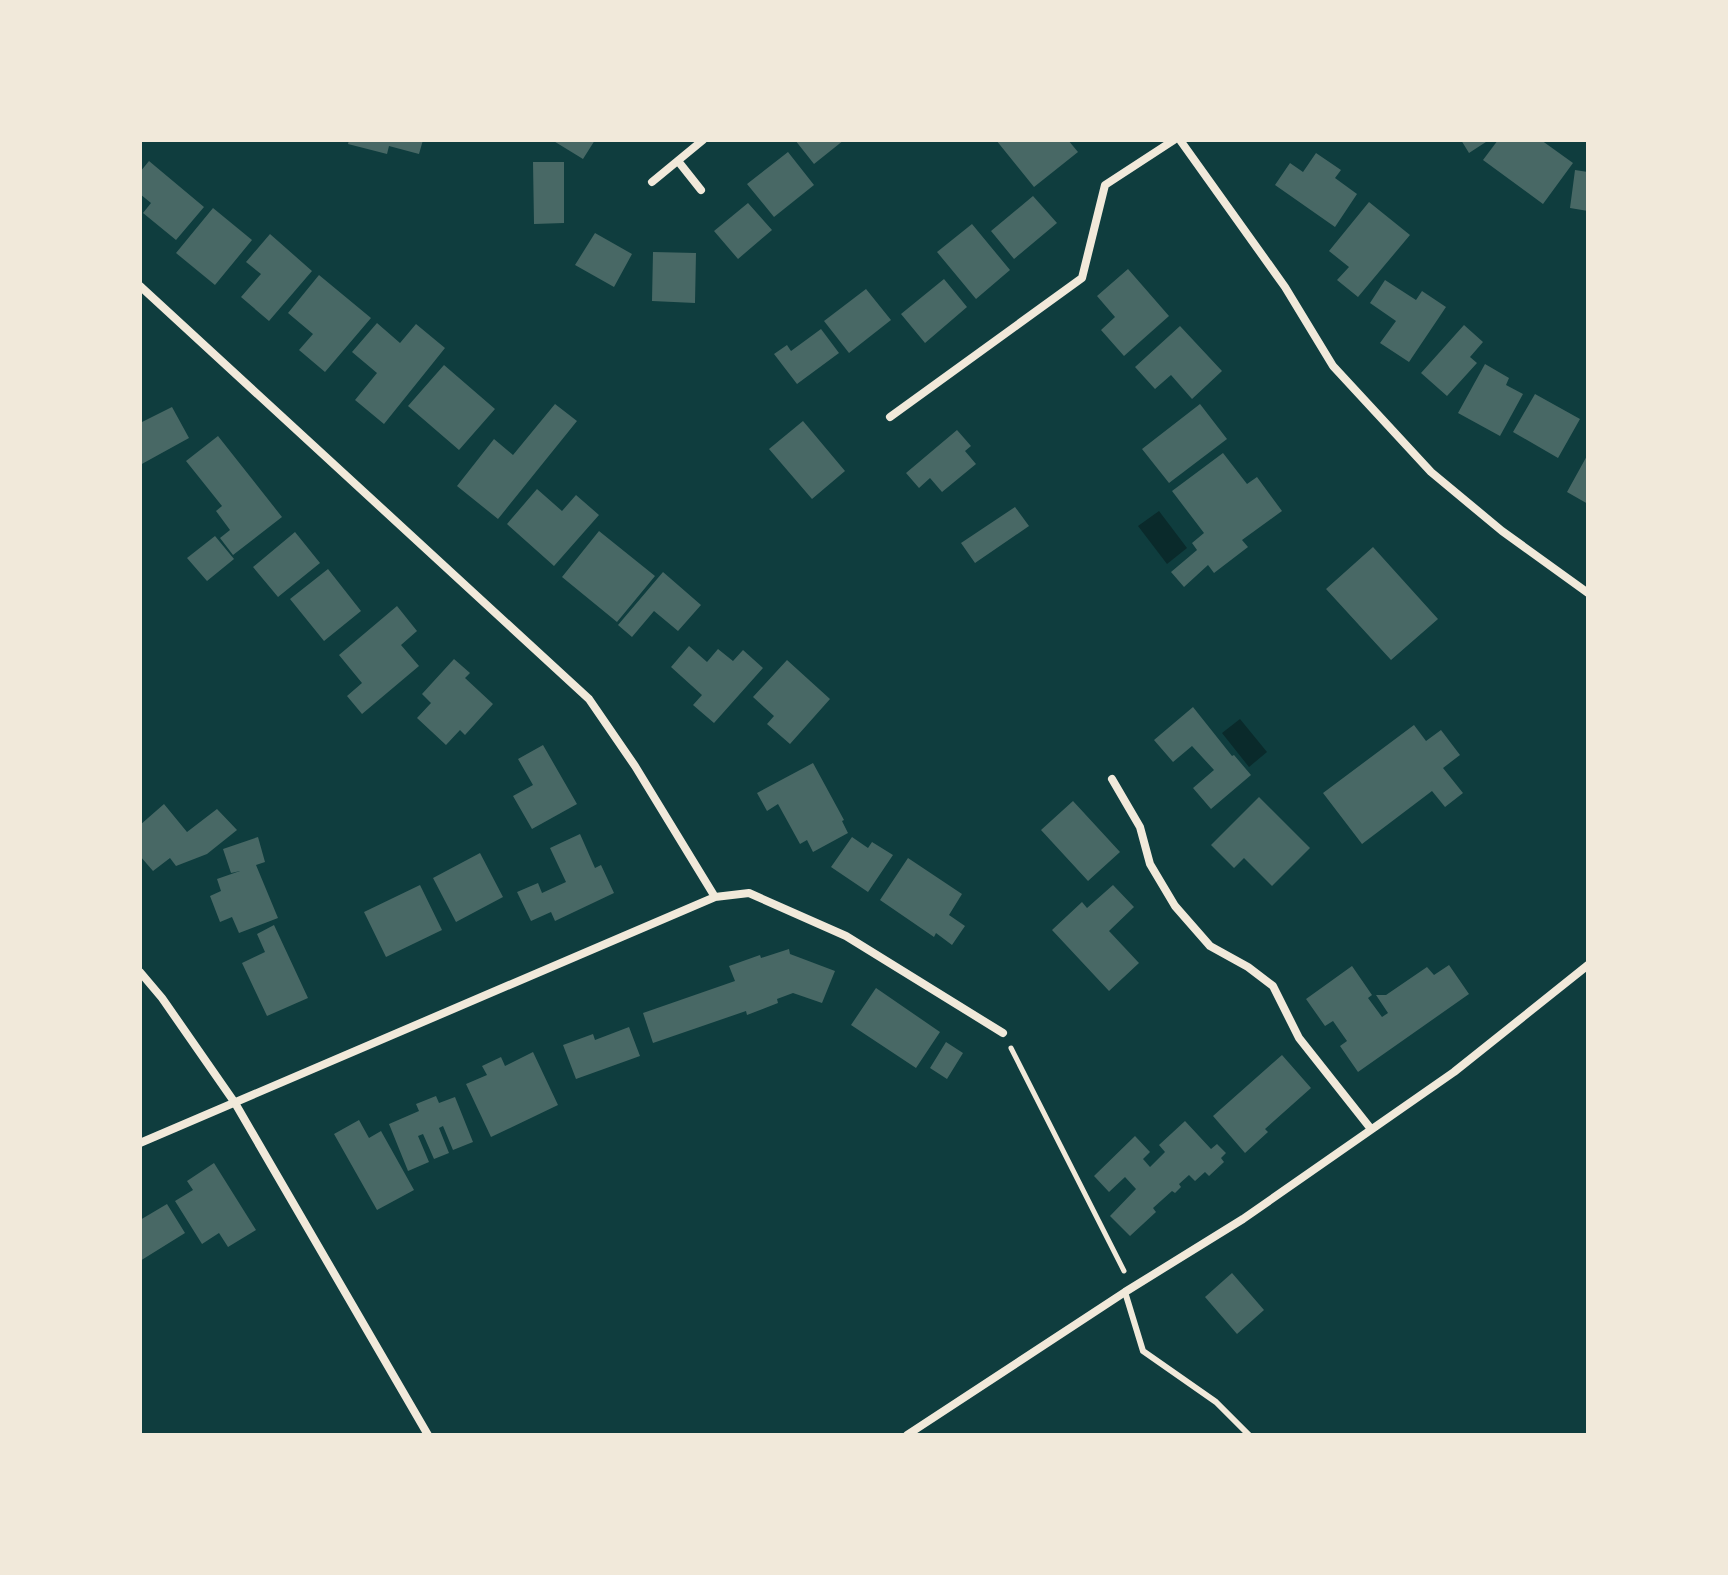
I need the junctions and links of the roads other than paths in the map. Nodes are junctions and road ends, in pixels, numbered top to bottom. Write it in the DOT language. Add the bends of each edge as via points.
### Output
graph roads {
  1 [pos="703,140"];
  2 [pos="1174,140"];
  3 [pos="1180,140"];
  4 [pos="678,161"];
  5 [pos="652,182"];
  6 [pos="701,190"];
  7 [pos="140,286"];
  8 [pos="890,417"];
  9 [pos="1588,593"];
  10 [pos="1112,779"];
  11 [pos="715,897"];
  12 [pos="1588,965"];
  13 [pos="140,972"];
  14 [pos="1003,1033"];
  15 [pos="235,1103"];
  16 [pos="1371,1129"];
  17 [pos="140,1143"];
  18 [pos="1125,1292"];
  19 [pos="428,1435"];
  20 [pos="907,1435"];
  21 [pos="1249,1435"];
  1 -- 4 [label="street"];
  2 -- 8 [label="street" via="1105,185 1082,278"];
  3 -- 9 [label="street" via="1285,287 1333,366 1431,472"];
  4 -- 5 [label="street"];
  4 -- 6 [label="street"];
  7 -- 11 [label="street" via="589,699"];
  10 -- 16 [label="street" via="1175,906 1210,946 1273,986 1299,1038"];
  11 -- 14 [label="street" via="749,893 846,936"];
  11 -- 15 [label="street"];
  12 -- 16 [label="street" via="1454,1072"];
  13 -- 15 [label="street"];
  15 -- 17 [label="street"];
  15 -- 19 [label="street"];
  16 -- 18 [label="street" via="1243,1219"];
  18 -- 20 [label="street"];
  18 -- 21 [label="lane" via="1143,1351 1216,1402"];
}
